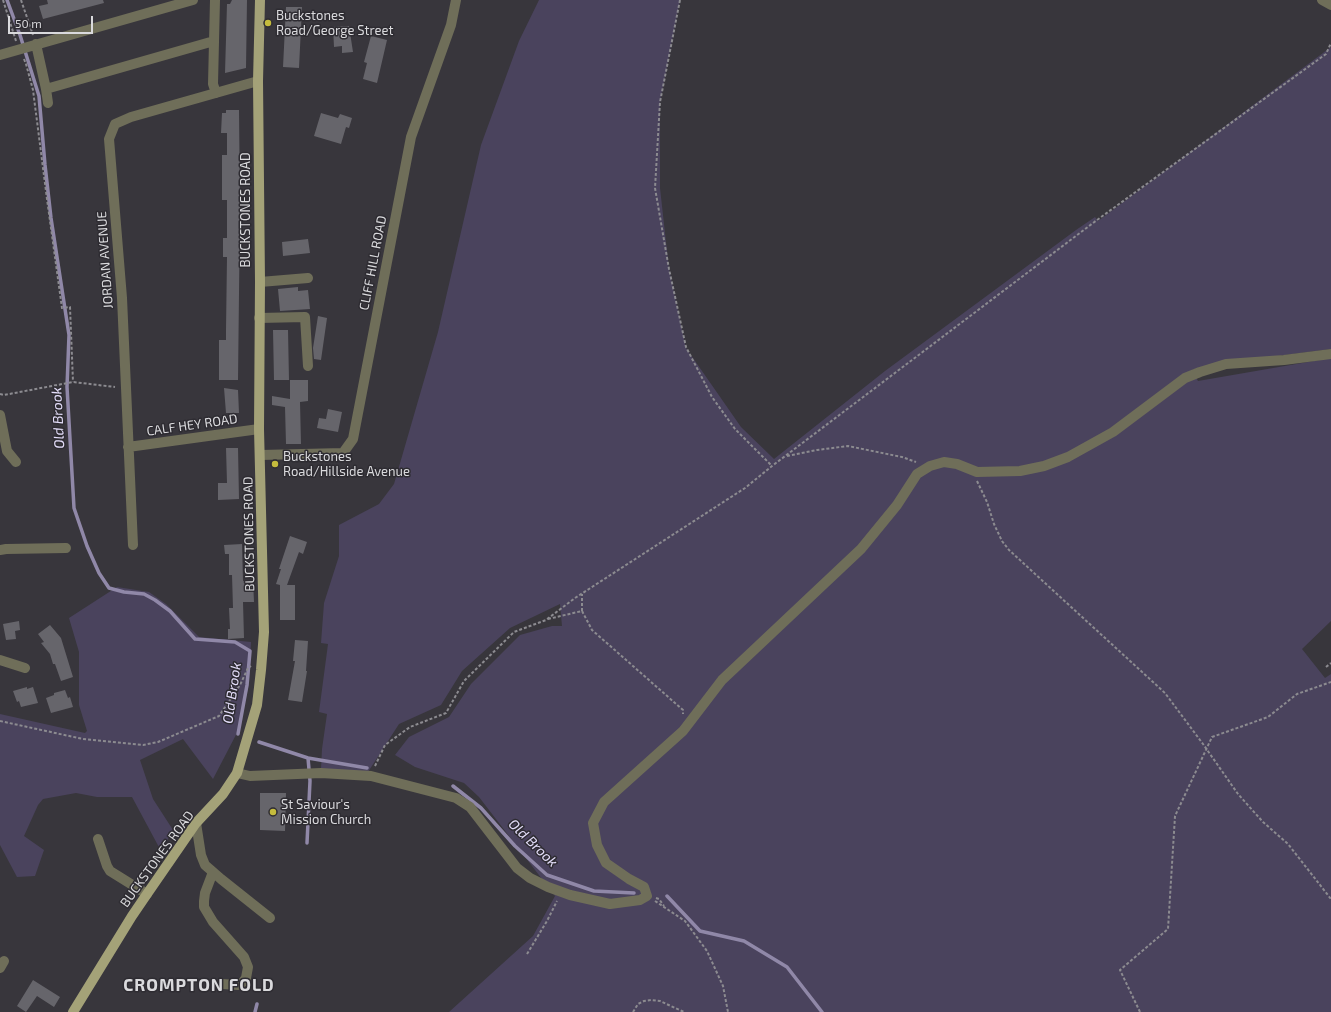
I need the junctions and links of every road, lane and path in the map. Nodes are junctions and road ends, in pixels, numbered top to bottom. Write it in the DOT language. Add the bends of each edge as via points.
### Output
graph roads {
  1 [pos="2,0"];
  2 [pos="21,0"];
  3 [pos="194,0"];
  4 [pos="215,0"];
  5 [pos="260,0"];
  6 [pos="456,0"];
  7 [pos="680,0"];
  8 [pos="1322,0"];
  9 [pos="1331,5"];
  10 [pos="214,41"];
  11 [pos="1331,43"];
  12 [pos="35,44"];
  13 [pos="20,49"];
  14 [pos="0,55"];
  15 [pos="258,81"];
  16 [pos="46,89"];
  17 [pos="216,93"];
  18 [pos="48,103"];
  19 [pos="308,278"];
  20 [pos="260,282"];
  21 [pos="259,318"];
  22 [pos="1331,354"];
  23 [pos="308,366"];
  24 [pos="73,382"];
  25 [pos="126,389"];
  26 [pos="0,394"];
  27 [pos="0,415"];
  28 [pos="259,429"];
  29 [pos="128,447"];
  30 [pos="260,455"];
  31 [pos="786,456"];
  32 [pos="16,462"];
  33 [pos="772,466"];
  34 [pos="930,466"];
  35 [pos="975,471"];
  36 [pos="133,544"];
  37 [pos="66,548"];
  38 [pos="0,550"];
  39 [pos="582,594"];
  40 [pos="582,611"];
  41 [pos="546,620"];
  42 [pos="262,657"];
  43 [pos="0,660"];
  44 [pos="1331,663"];
  45 [pos="1326,667"];
  46 [pos="25,668"];
  47 [pos="1331,682"];
  48 [pos="0,721"];
  49 [pos="683,731"];
  50 [pos="1206,749"];
  51 [pos="237,773"];
  52 [pos="371,776"];
  53 [pos="196,823"];
  54 [pos="98,839"];
  55 [pos="213,872"];
  56 [pos="147,894"];
  57 [pos="647,896"];
  58 [pos="1331,899"];
  59 [pos="557,902"];
  60 [pos="270,918"];
  61 [pos="527,954"];
  62 [pos="222,984"];
  63 [pos="73,1012"];
  64 [pos="633,1012"];
  65 [pos="684,1012"];
  66 [pos="728,1012"];
  67 [pos="1140,1012"];
  1 -- 13 [label="path"];
  2 -- 12 [label="path"];
  3 -- 12 [label="street"];
  4 -- 10 [label="street"];
  5 -- 15 [label="main road, BUCKSTONES ROAD"];
  6 -- 30 [label="street, CLIFF HILL ROAD" via="451,25 411,137 353,439 343,453"];
  7 -- 33 [label="path" via="660,102 655,188 669,269 686,348 712,396 735,429"];
  8 -- 9 [label="street"];
  10 -- 16 [label="street"];
  10 -- 17 [label="street" via="213,84"];
  11 -- 31 [label="path" via="1326,54 1097,220"];
  12 -- 13 [label="street"];
  12 -- 16 [label="street"];
  13 -- 14 [label="street"];
  13 -- 24 [label="path" via="33,90 62,308 70,307"];
  15 -- 17 [label="street, JORDAN AVENUE"];
  15 -- 20 [label="main road, BUCKSTONES ROAD"];
  16 -- 18 [label="street"];
  17 -- 25 [label="street, JORDAN AVENUE" via="131,117 115,124 109,139 122,298"];
  19 -- 20 [label="street"];
  20 -- 21 [label="main road, BUCKSTONES ROAD"];
  21 -- 23 [label="street" via="305,317"];
  21 -- 28 [label="main road, BUCKSTONES ROAD"];
  22 -- 35 [label="street" via="1226,364 1200,372 1185,378 1113,432 1068,457 1020,471"];
  24 -- 25 [label="path"];
  24 -- 26 [label="path"];
  25 -- 29 [label="street, JORDAN AVENUE"];
  27 -- 32 [label="street" via="7,451"];
  28 -- 29 [label="street, CALF HEY ROAD"];
  28 -- 30 [label="main road, BUCKSTONES ROAD"];
  29 -- 36 [label="street, JORDAN AVENUE"];
  30 -- 42 [label="main road, BUCKSTONES ROAD" via="264,632"];
  31 -- 33 [label="path"];
  31 -- 34 [label="path" via="848,446 902,457"];
  33 -- 39 [label="path" via="745,488"];
  34 -- 35 [label="street" via="944,462"];
  34 -- 49 [label="street" via="917,474 897,505 861,549 722,680"];
  35 -- 50 [label="path" via="975,477 988,502 994,524 1009,550 1165,693"];
  37 -- 38 [label="street"];
  39 -- 40 [label="path"];
  39 -- 41 [label="path"];
  40 -- 41 [label="path"];
  40 -- 49 [label="path" via="592,630 683,710"];
  41 -- 52 [label="path" via="514,632 464,681 446,713 410,727 385,745"];
  42 -- 48 [label="path" via="248,668 219,716 158,742 143,745 83,739"];
  42 -- 51 [label="main road, BUCKSTONES ROAD" via="256,705"];
  43 -- 46 [label="street"];
  44 -- 45 [label="path"];
  47 -- 50 [label="path" via="1297,694 1268,717 1212,737"];
  49 -- 57 [label="street" via="604,802 593,824 597,845 606,863 644,887"];
  50 -- 58 [label="path" via="1238,794 1263,822 1288,844"];
  50 -- 67 [label="path" via="1175,816 1168,929 1120,970"];
  51 -- 52 [label="street" via="250,776 303,773"];
  51 -- 53 [label="main road, BUCKSTONES ROAD" via="224,794"];
  52 -- 57 [label="street" via="456,798 470,807 517,868 548,887 610,904 640,900"];
  53 -- 55 [label="street" via="202,860"];
  53 -- 56 [label="main road, BUCKSTONES ROAD"];
  54 -- 56 [label="street" via="110,871"];
  55 -- 60 [label="street"];
  55 -- 62 [label="street" via="205,893 204,907 213,922 244,957 248,967 243,982 238,985"];
  56 -- 63 [label="main road, BUCKSTONES ROAD"];
  57 -- 66 [label="path" via="685,921 707,951 723,986"];
  59 -- 61 [label="path"];
  64 -- 65 [label="path" via="638,1004 650,1000 660,1001"];
}
